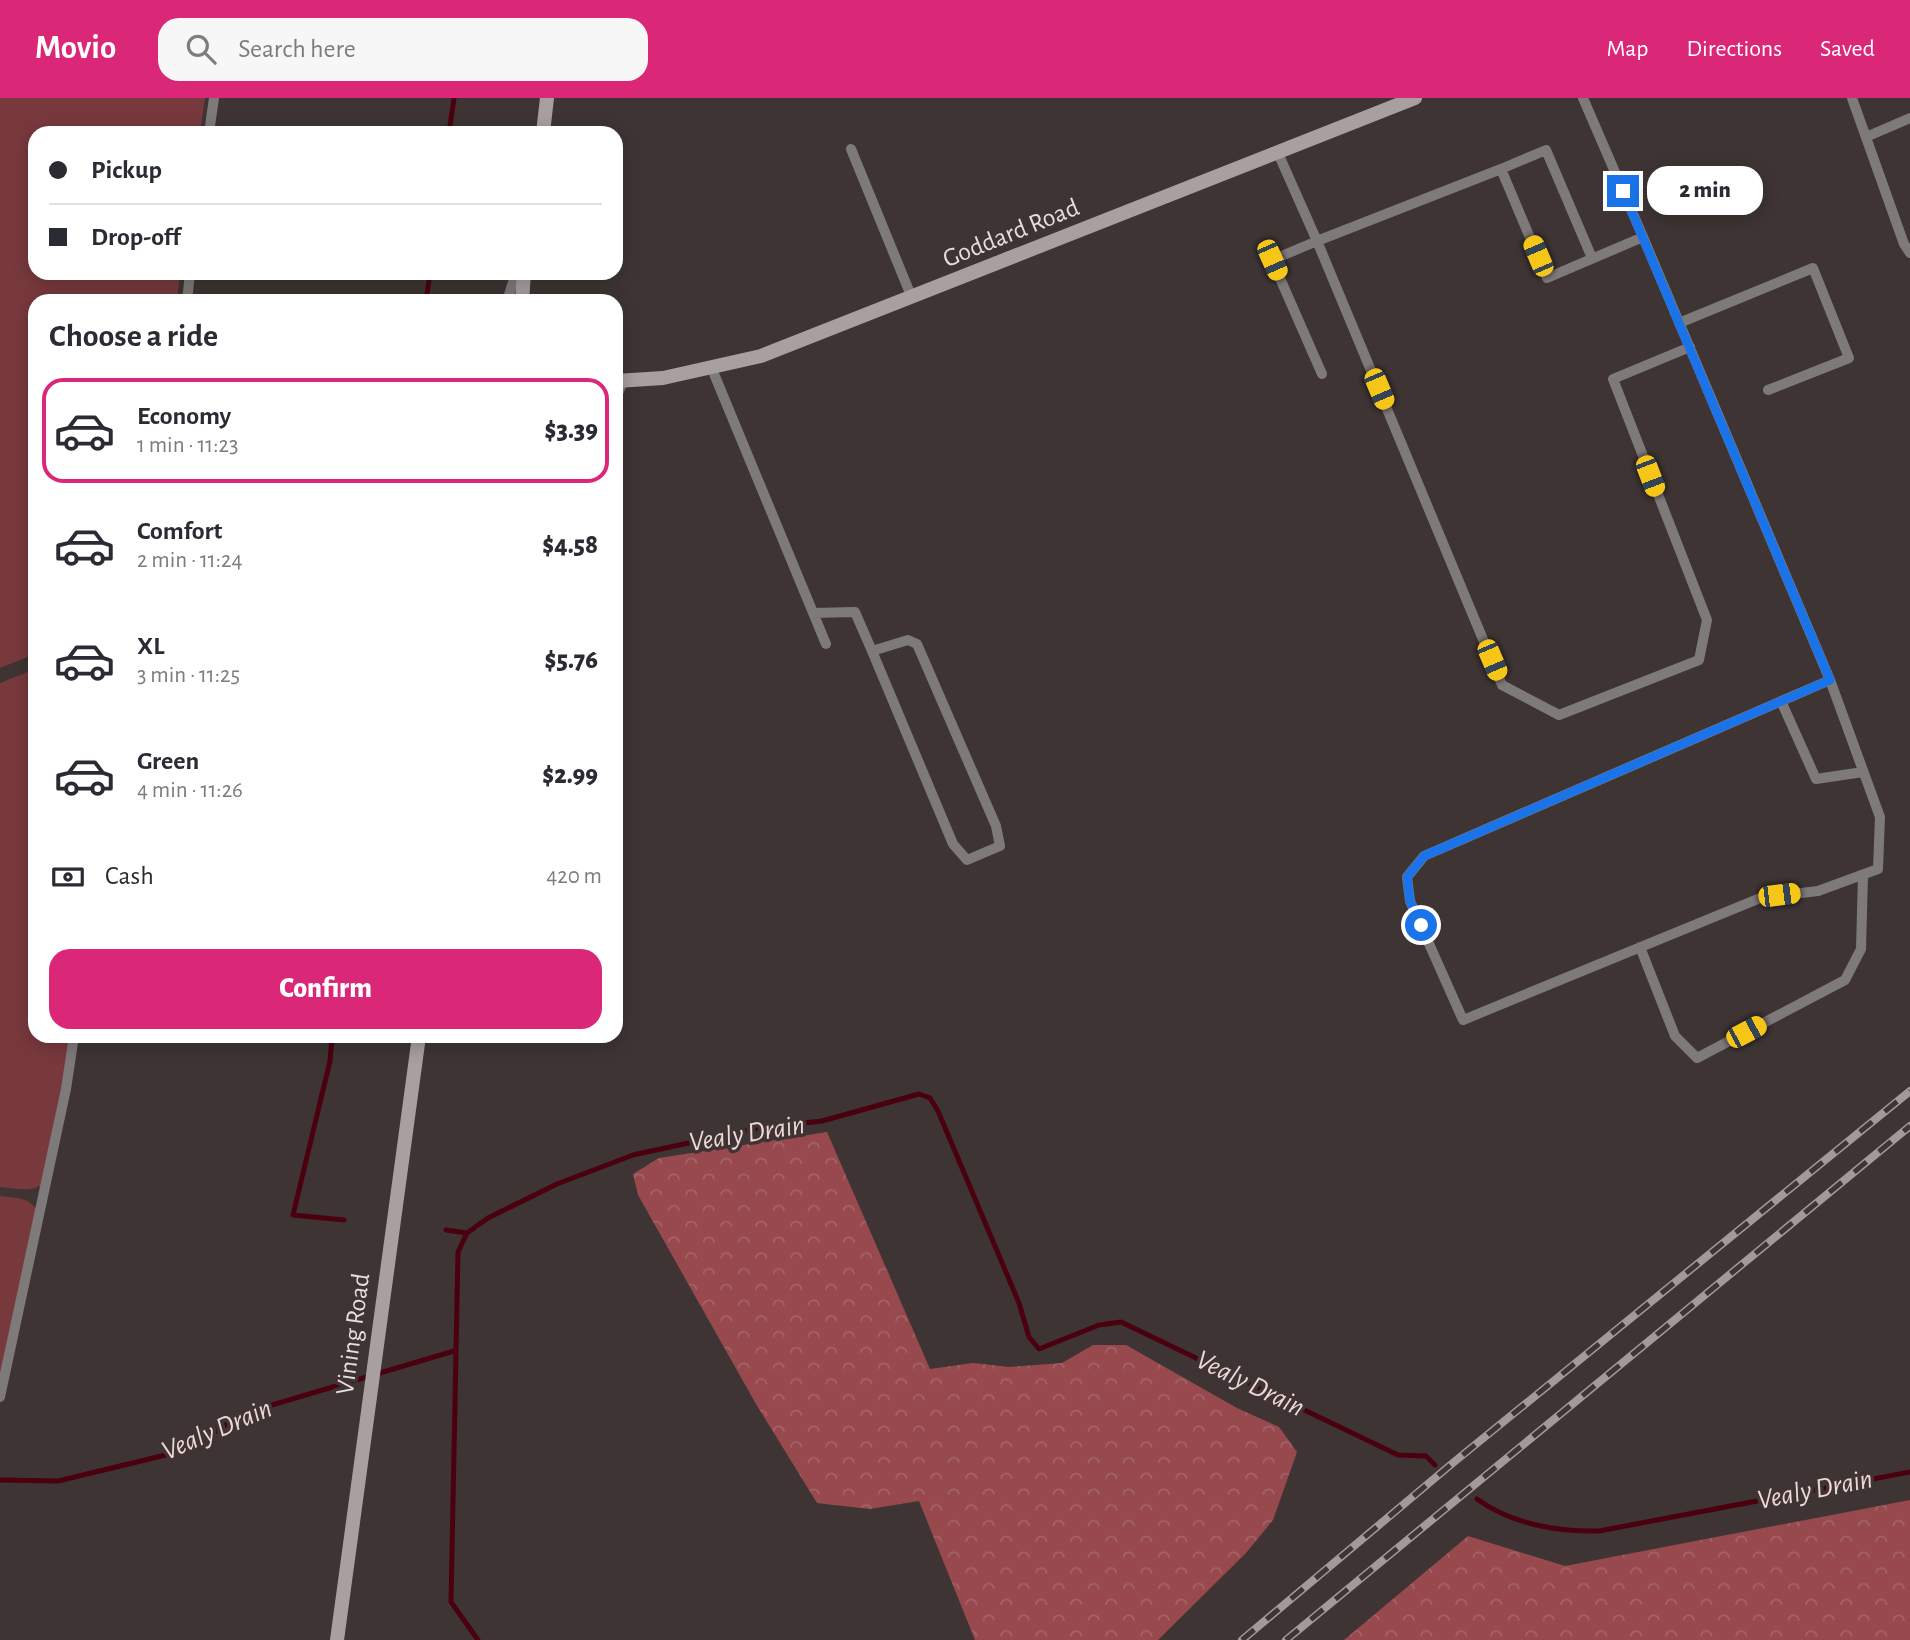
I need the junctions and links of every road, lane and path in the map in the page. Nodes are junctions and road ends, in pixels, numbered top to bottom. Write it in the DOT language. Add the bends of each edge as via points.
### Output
graph roads {
  1 [pos="214,98"];
  2 [pos="547,98"];
  3 [pos="1415,98"];
  4 [pos="1583,98"];
  5 [pos="1852,98"];
  6 [pos="1910,118"];
  7 [pos="210,126"];
  8 [pos="544,126"];
  9 [pos="1866,136"];
  10 [pos="851,149"];
  11 [pos="1279,153"];
  12 [pos="1501,169"];
  13 [pos="1643,237"];
  14 [pos="1317,242"];
  15 [pos="1910,253"];
  16 [pos="1592,258"];
  17 [pos="912,298"];
  18 [pos="1679,323"];
  19 [pos="1690,347"];
  20 [pos="712,369"];
  21 [pos="1322,374"];
  22 [pos="623,381"];
  23 [pos="1768,390"];
  24 [pos="813,613"];
  25 [pos="825,644"];
  26 [pos="872,651"];
  27 [pos="1830,680"];
  28 [pos="1781,701"];
  29 [pos="1863,772"];
  30 [pos="1863,875"];
  31 [pos="1640,947"];
  32 [pos="73,1043"];
  33 [pos="418,1043"];
  34 [pos="0,1397"];
  35 [pos="337,1640"];
  1 -- 7 [label="lane"];
  2 -- 8 [label="main road"];
  3 -- 11 [label="main road, Goddard Road"];
  4 -- 13 [label="lane"];
  5 -- 9 [label="lane"];
  6 -- 9 [label="lane"];
  9 -- 15 [label="lane"];
  10 -- 17 [label="lane"];
  11 -- 14 [label="lane"];
  11 -- 17 [label="main road, Goddard Road"];
  12 -- 14 [label="lane"];
  12 -- 16 [label="lane" via="1546,150"];
  12 -- 16 [label="lane" via="1547,278"];
  13 -- 16 [label="lane"];
  13 -- 18 [label="lane"];
  14 -- 19 [label="lane" via="1502,685 1559,715 1699,660 1707,621 1613,379"];
  14 -- 21 [label="lane" via="1272,260"];
  17 -- 20 [label="main road, Goddard Road" via="761,356"];
  18 -- 19 [label="lane"];
  18 -- 23 [label="lane" via="1813,268 1849,358"];
  19 -- 27 [label="lane"];
  20 -- 22 [label="main road, Goddard Road"];
  20 -- 24 [label="lane"];
  24 -- 25 [label="lane"];
  24 -- 26 [label="lane" via="855,612"];
  26 -- 26 [label="lane" via="953,844 967,860 1000,846 996,826 917,644 908,640"];
  27 -- 28 [label="lane"];
  27 -- 29 [label="lane"];
  28 -- 29 [label="lane" via="1816,779"];
  28 -- 31 [label="lane" via="1424,856 1407,877 1410,901 1463,1020"];
  29 -- 30 [label="lane" via="1880,817 1878,869"];
  30 -- 31 [label="lane" via="1818,891 1760,898"];
  30 -- 31 [label="lane" via="1861,949 1845,980 1697,1058 1675,1035"];
  32 -- 34 [label="lane"];
  33 -- 35 [label="main road, Vining Road"];
}
